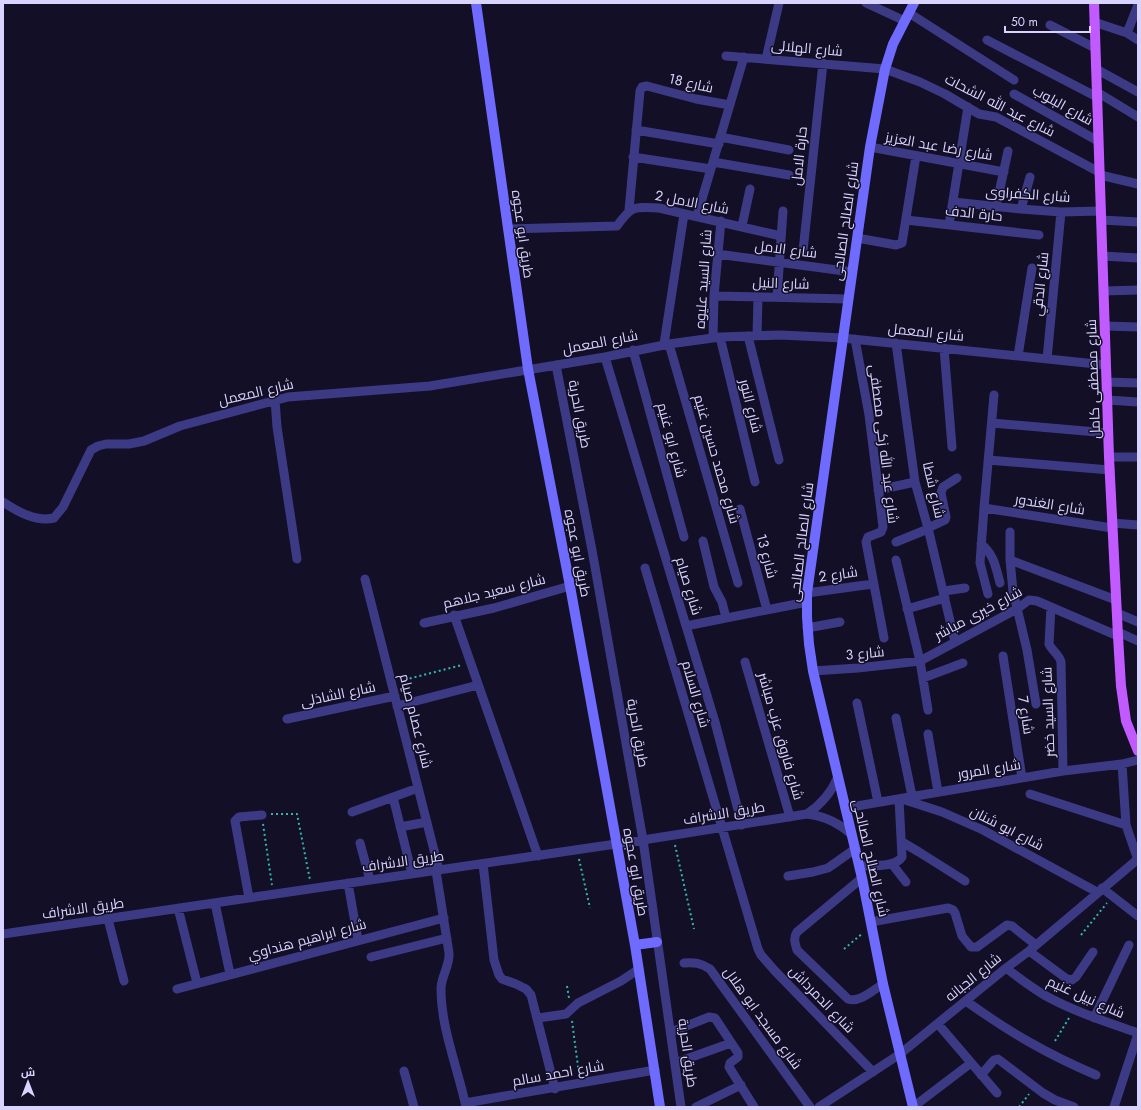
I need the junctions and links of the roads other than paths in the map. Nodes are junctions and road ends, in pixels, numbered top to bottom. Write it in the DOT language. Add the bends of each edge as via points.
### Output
graph roads {
  1 [pos="476,3"];
  2 [pos="779,3"];
  3 [pos="866,3"];
  4 [pos="914,3"];
  5 [pos="1094,3"];
  6 [pos="1138,5"];
  7 [pos="907,17"];
  8 [pos="1094,22"];
  9 [pos="1050,25"];
  10 [pos="1127,33"];
  11 [pos="987,40"];
  12 [pos="1138,40"];
  13 [pos="1095,48"];
  14 [pos="726,56"];
  15 [pos="744,57"];
  16 [pos="766,59"];
  17 [pos="823,63"];
  18 [pos="885,69"];
  19 [pos="1096,69"];
  20 [pos="1014,80"];
  21 [pos="1138,92"];
  22 [pos="1014,94"];
  23 [pos="1097,94"];
  24 [pos="730,105"];
  25 [pos="968,107"];
  26 [pos="1138,117"];
  27 [pos="636,130"];
  28 [pos="720,141"];
  29 [pos="1098,141"];
  30 [pos="870,147"];
  31 [pos="789,150"];
  32 [pos="1008,151"];
  33 [pos="916,156"];
  34 [pos="633,157"];
  35 [pos="959,163"];
  36 [pos="712,166"];
  37 [pos="1004,172"];
  38 [pos="1100,174"];
  39 [pos="789,175"];
  40 [pos="1030,176"];
  41 [pos="1138,184"];
  42 [pos="750,189"];
  43 [pos="953,202"];
  44 [pos="996,207"];
  45 [pos="1021,209"];
  46 [pos="629,210"];
  47 [pos="783,212"];
  48 [pos="1061,212"];
  49 [pos="684,214"];
  50 [pos="697,216"];
  51 [pos="1101,216"];
  52 [pos="906,220"];
  53 [pos="721,221"];
  54 [pos="1138,222"];
  55 [pos="949,225"];
  56 [pos="742,226"];
  57 [pos="508,229"];
  58 [pos="1039,235"];
  59 [pos="782,236"];
  60 [pos="857,238"];
  61 [pos="803,251"];
  62 [pos="717,254"];
  63 [pos="1102,256"];
  64 [pos="1138,258"];
  65 [pos="780,263"];
  66 [pos="1032,268"];
  67 [pos="852,272"];
  68 [pos="1138,290"];
  69 [pos="1104,291"];
  70 [pos="714,296"];
  71 [pos="758,297"];
  72 [pos="777,297"];
  73 [pos="848,299"];
  74 [pos="1105,326"];
  75 [pos="1138,327"];
  76 [pos="753,335"];
  77 [pos="716,338"];
  78 [pos="842,338"];
  79 [pos="855,339"];
  80 [pos="896,343"];
  81 [pos="667,344"];
  82 [pos="944,348"];
  83 [pos="633,350"];
  84 [pos="1018,356"];
  85 [pos="605,357"];
  86 [pos="1047,359"];
  87 [pos="556,365"];
  88 [pos="1106,365"];
  89 [pos="528,370"];
  90 [pos="1107,382"];
  91 [pos="1138,383"];
  92 [pos="994,395"];
  93 [pos="275,400"];
  94 [pos="1107,400"];
  95 [pos="1138,402"];
  96 [pos="992,423"];
  97 [pos="1108,433"];
  98 [pos="952,447"];
  99 [pos="1109,457"];
  100 [pos="1138,457"];
  101 [pos="779,460"];
  102 [pos="988,460"];
  103 [pos="1110,470"];
  104 [pos="957,478"];
  105 [pos="755,482"];
  106 [pos="915,482"];
  107 [pos="878,490"];
  108 [pos="3,502"];
  109 [pos="984,508"];
  110 [pos="740,509"];
  111 [pos="1138,525"];
  112 [pos="1112,526"];
  113 [pos="928,528"];
  114 [pos="1010,532"];
  115 [pos="684,537"];
  116 [pos="702,541"];
  117 [pos="896,542"];
  118 [pos="981,544"];
  119 [pos="297,559"];
  120 [pos="896,560"];
  121 [pos="1010,560"];
  122 [pos="645,568"];
  123 [pos="365,579"];
  124 [pos="738,583"];
  125 [pos="873,584"];
  126 [pos="1000,584"];
  127 [pos="570,586"];
  128 [pos="965,588"];
  129 [pos="988,594"];
  130 [pos="944,595"];
  131 [pos="807,598"];
  132 [pos="1116,600"];
  133 [pos="1051,607"];
  134 [pos="907,609"];
  135 [pos="1017,609"];
  136 [pos="767,610"];
  137 [pos="1117,613"];
  138 [pos="454,615"];
  139 [pos="726,618"];
  140 [pos="424,622"];
  141 [pos="840,622"];
  142 [pos="1138,622"];
  143 [pos="686,626"];
  144 [pos="807,628"];
  145 [pos="1118,634"];
  146 [pos="884,638"];
  147 [pos="1138,641"];
  148 [pos="955,642"];
  149 [pos="1003,656"];
  150 [pos="920,661"];
  151 [pos="745,662"];
  152 [pos="963,663"];
  153 [pos="813,671"];
  154 [pos="923,678"];
  155 [pos="478,685"];
  156 [pos="395,696"];
  157 [pos="857,703"];
  158 [pos="1036,704"];
  159 [pos="397,706"];
  160 [pos="928,710"];
  161 [pos="896,718"];
  162 [pos="287,719"];
  163 [pos="928,734"];
  164 [pos="1138,751"];
  165 [pos="1138,760"];
  166 [pos="1122,764"];
  167 [pos="1063,771"];
  168 [pos="838,777"];
  169 [pos="1022,778"];
  170 [pos="418,788"];
  171 [pos="938,792"];
  172 [pos="1030,794"];
  173 [pos="912,796"];
  174 [pos="393,797"];
  175 [pos="900,798"];
  176 [pos="878,802"];
  177 [pos="845,808"];
  178 [pos="352,812"];
  179 [pos="808,814"];
  180 [pos="262,815"];
  181 [pos="790,817"];
  182 [pos="427,822"];
  183 [pos="742,825"];
  184 [pos="1126,825"];
  185 [pos="400,827"];
  186 [pos="721,828"];
  187 [pos="852,835"];
  188 [pos="643,840"];
  189 [pos="902,842"];
  190 [pos="360,843"];
  191 [pos="617,844"];
  192 [pos="855,849"];
  193 [pos="538,856"];
  194 [pos="1138,859"];
  195 [pos="482,864"];
  196 [pos="892,864"];
  197 [pos="859,866"];
  198 [pos="438,870"];
  199 [pos="412,874"];
  200 [pos="788,876"];
  201 [pos="862,878"];
  202 [pos="370,880"];
  203 [pos="965,881"];
  204 [pos="906,882"];
  205 [pos="348,884"];
  206 [pos="1100,890"];
  207 [pos="249,898"];
  208 [pos="215,903"];
  209 [pos="178,908"];
  210 [pos="1138,916"];
  211 [pos="444,918"];
  212 [pos="108,919"];
  213 [pos="872,924"];
  214 [pos="3,934"];
  215 [pos="447,938"];
  216 [pos="358,940"];
  217 [pos="657,942"];
  218 [pos="756,943"];
  219 [pos="1036,944"];
  220 [pos="1129,945"];
  221 [pos="635,946"];
  222 [pos="1029,951"];
  223 [pos="1093,952"];
  224 [pos="371,957"];
  225 [pos="684,963"];
  226 [pos="1006,968"];
  227 [pos="639,969"];
  228 [pos="230,974"];
  229 [pos="124,981"];
  230 [pos="197,983"];
  231 [pos="883,984"];
  232 [pos="177,989"];
  233 [pos="966,1000"];
  234 [pos="538,1018"];
  235 [pos="1094,1018"];
  236 [pos="938,1024"];
  237 [pos="670,1032"];
  238 [pos="1138,1034"];
  239 [pos="731,1043"];
  240 [pos="900,1054"];
  241 [pos="675,1063"];
  242 [pos="971,1063"];
  243 [pos="1133,1063"];
  244 [pos="655,1070"];
  245 [pos="404,1071"];
  246 [pos="873,1072"];
  247 [pos="981,1075"];
  248 [pos="1096,1076"];
  249 [pos="741,1085"];
  250 [pos="555,1089"];
  251 [pos="997,1093"];
  252 [pos="481,1104"];
  253 [pos="466,1105"];
  254 [pos="414,1107"];
  255 [pos="660,1107"];
  256 [pos="681,1107"];
  257 [pos="696,1107"];
  258 [pos="754,1107"];
  259 [pos="810,1107"];
  260 [pos="819,1107"];
  261 [pos="913,1107"];
  262 [pos="1074,1107"];
  263 [pos="1114,1107"];
  1 -- 57 [label="street, طريق ابو عجوه"];
  2 -- 16 [label="street"];
  3 -- 7 [label="street"];
  4 -- 7 [label="street, شارع الصالح الصالحى"];
  5 -- 8 [label="main road, شارع مصطفى كامل"];
  6 -- 10 [label="street"];
  7 -- 18 [label="street, شارع الصالح الصالحى" via="893,44"];
  7 -- 20 [label="street"];
  8 -- 10 [label="street"];
  8 -- 13 [label="main road, شارع مصطفى كامل"];
  9 -- 13 [label="street"];
  10 -- 12 [label="street"];
  11 -- 23 [label="street"];
  13 -- 19 [label="main road, شارع مصطفى كامل"];
  14 -- 15 [label="street, شارع الهلالى"];
  15 -- 16 [label="street, شارع الهلالى"];
  15 -- 24 [label="street"];
  16 -- 17 [label="street, شارع الهلالى"];
  17 -- 18 [label="street, شارع الهلالى"];
  17 -- 61 [label="street, حارة الامل"];
  18 -- 25 [label="street, شارع عبد الله الشحات" via="920,82"];
  18 -- 30 [label="street, شارع الصالح الصالحى"];
  19 -- 21 [label="street"];
  19 -- 23 [label="main road, شارع مصطفى كامل"];
  22 -- 29 [label="street, شارع البلوب"];
  23 -- 26 [label="street"];
  23 -- 29 [label="main road, شارع مصطفى كامل"];
  24 -- 27 [label="street, شارع 18" via="642,87"];
  24 -- 28 [label="street"];
  25 -- 35 [label="street"];
  25 -- 38 [label="street, شارع عبد الله الشحات" via="979,114 996,117"];
  27 -- 28 [label="street"];
  27 -- 34 [label="street"];
  28 -- 31 [label="street"];
  28 -- 36 [label="street"];
  29 -- 38 [label="main road, شارع مصطفى كامل"];
  30 -- 33 [label="street, شارع رضا عبد العزيز"];
  30 -- 60 [label="street, شارع الصالح الصالحى"];
  32 -- 37 [label="street"];
  33 -- 35 [label="street, شارع رضا عبد العزيز"];
  33 -- 52 [label="street"];
  34 -- 36 [label="street"];
  34 -- 46 [label="street"];
  35 -- 37 [label="street, شارع رضا عبد العزيز"];
  35 -- 43 [label="street"];
  36 -- 39 [label="street"];
  36 -- 50 [label="street"];
  37 -- 44 [label="street"];
  38 -- 41 [label="street, شارع عبد الله الشحات"];
  38 -- 51 [label="main road, شارع مصطفى كامل"];
  40 -- 45 [label="street"];
  42 -- 56 [label="street"];
  43 -- 44 [label="street, شارع الكفراوى"];
  43 -- 55 [label="street"];
  44 -- 45 [label="street, شارع الكفراوى"];
  45 -- 48 [label="street, شارع الكفراوى"];
  46 -- 49 [label="street, شارع الامل 2" via="640,207 659,208"];
  46 -- 57 [label="street" via="617,226"];
  47 -- 59 [label="street"];
  48 -- 51 [label="street, شارع الكفراوى"];
  48 -- 86 [label="street, شارع الدقي"];
  49 -- 50 [label="street, شارع الامل 2"];
  49 -- 81 [label="street"];
  50 -- 53 [label="street, شارع الامل 2"];
  51 -- 54 [label="street, شارع الكفراوى"];
  51 -- 63 [label="main road, شارع مصطفى كامل"];
  52 -- 55 [label="street, حارة الدف"];
  52 -- 60 [label="street" via="902,241 898,246"];
  53 -- 56 [label="street, شارع الامل 2"];
  53 -- 62 [label="street, شارع السيد عليوه"];
  55 -- 58 [label="street, حارة الدف"];
  56 -- 59 [label="street, شارع الامل 2"];
  57 -- 89 [label="street, طريق ابو عجوه"];
  59 -- 65 [label="street"];
  60 -- 67 [label="street, شارع الصالح الصالحى"];
  62 -- 65 [label="street, شارع الامل"];
  62 -- 70 [label="street, شارع السيد عليوه"];
  63 -- 64 [label="street"];
  63 -- 69 [label="main road, شارع مصطفى كامل"];
  65 -- 67 [label="street, شارع الامل"];
  65 -- 72 [label="street"];
  66 -- 84 [label="street"];
  67 -- 73 [label="street, شارع الصالح الصالحى"];
  68 -- 69 [label="street"];
  69 -- 74 [label="main road, شارع مصطفى كامل"];
  70 -- 71 [label="street, شارع النيل"];
  70 -- 77 [label="street, شارع السيد عليوه"];
  71 -- 72 [label="street, شارع النيل"];
  71 -- 76 [label="street"];
  72 -- 73 [label="street, شارع النيل"];
  73 -- 78 [label="street, شارع الصالح الصالحى"];
  74 -- 75 [label="street"];
  74 -- 88 [label="main road, شارع مصطفى كامل"];
  76 -- 77 [label="street, شارع المعمل"];
  76 -- 78 [label="street, شارع المعمل"];
  76 -- 101 [label="street"];
  77 -- 81 [label="street, شارع المعمل"];
  77 -- 105 [label="street, شارع النور"];
  78 -- 79 [label="street, شارع المعمل"];
  78 -- 131 [label="street, شارع الصالح الصالحى"];
  79 -- 80 [label="street, شارع المعمل"];
  79 -- 107 [label="street, شارع عبد الله زكى مصطفى" via="869,415"];
  80 -- 82 [label="street, شارع المعمل"];
  80 -- 106 [label="street, شارع شطا"];
  81 -- 83 [label="street, شارع المعمل"];
  81 -- 124 [label="street, شارع محمد حسين غنيم"];
  82 -- 84 [label="street, شارع المعمل"];
  82 -- 98 [label="street"];
  83 -- 85 [label="street, شارع المعمل"];
  83 -- 115 [label="street, شارع ابو غنيم"];
  84 -- 86 [label="street, شارع المعمل"];
  85 -- 87 [label="street, شارع المعمل"];
  85 -- 143 [label="street, شارع صيام"];
  86 -- 88 [label="street, شارع المعمل"];
  87 -- 89 [label="street, شارع المعمل"];
  87 -- 188 [label="street, طريق الحرية"];
  88 -- 90 [label="main road, شارع مصطفى كامل"];
  89 -- 93 [label="street, شارع المعمل" via="424,387"];
  89 -- 127 [label="street, طريق ابو عجوه"];
  90 -- 91 [label="street"];
  90 -- 94 [label="main road, شارع مصطفى كامل"];
  92 -- 96 [label="street"];
  93 -- 108 [label="street, شارع المعمل" via="180,426 144,441 98,446 91,450 63,507 54,518 35,518"];
  93 -- 119 [label="street"];
  94 -- 95 [label="street"];
  94 -- 97 [label="main road, شارع مصطفى كامل"];
  96 -- 97 [label="street"];
  96 -- 102 [label="street"];
  97 -- 99 [label="main road, شارع مصطفى كامل"];
  99 -- 100 [label="street"];
  99 -- 103 [label="main road, شارع مصطفى كامل"];
  102 -- 103 [label="street"];
  102 -- 109 [label="street"];
  103 -- 112 [label="main road, شارع مصطفى كامل"];
  104 -- 113 [label="street" via="940,493 945,520"];
  106 -- 107 [label="street"];
  106 -- 113 [label="street, شارع شطا"];
  107 -- 125 [label="street, شارع عبد الله زكى مصطفى" via="883,527 881,532 868,537 866,542"];
  109 -- 112 [label="street, شارع الغندور"];
  109 -- 118 [label="street"];
  110 -- 136 [label="street, شارع 13"];
  111 -- 112 [label="street, شارع الغندور"];
  112 -- 132 [label="main road, شارع مصطفى كامل"];
  113 -- 117 [label="street"];
  113 -- 130 [label="street, شارع شطا"];
  114 -- 121 [label="street"];
  116 -- 139 [label="street" via="714,587 722,602"];
  118 -- 126 [label="street" via="992,554"];
  118 -- 129 [label="street" via="980,563"];
  120 -- 134 [label="street"];
  121 -- 132 [label="street"];
  121 -- 135 [label="street"];
  122 -- 186 [label="street, شارع السلام"];
  123 -- 156 [label="street, شارع عصام صيام"];
  125 -- 131 [label="street, شارع 2"];
  125 -- 146 [label="street, شارع عبد الله زكى مصطفى"];
  127 -- 138 [label="street, شارع سعيد جلاهم" via="471,614"];
  127 -- 191 [label="street, طريق ابو عجوه"];
  128 -- 130 [label="street"];
  130 -- 134 [label="street"];
  130 -- 148 [label="street, شارع شطا"];
  131 -- 136 [label="street, شارع 2"];
  131 -- 144 [label="street, شارع الصالح الصالحى"];
  132 -- 137 [label="main road, شارع مصطفى كامل"];
  133 -- 135 [label="street, شارع خيرى مباشر" via="1034,599"];
  133 -- 145 [label="street, شارع خيرى مباشر"];
  133 -- 167 [label="street, شارع السيد خضر" via="1049,644 1061,662"];
  134 -- 150 [label="street"];
  135 -- 148 [label="street, شارع خيرى مباشر"];
  135 -- 158 [label="street"];
  136 -- 139 [label="street, شارع 2"];
  137 -- 142 [label="street"];
  137 -- 145 [label="main road, شارع مصطفى كامل"];
  138 -- 140 [label="street, شارع سعيد جلاهم"];
  138 -- 155 [label="street"];
  139 -- 143 [label="street, شارع 2"];
  141 -- 144 [label="street"];
  143 -- 183 [label="street, شارع صيام"];
  144 -- 153 [label="street, شارع الصالح الصالحى"];
  145 -- 147 [label="street, شارع خيرى مباشر"];
  145 -- 164 [label="main road, شارع مصطفى كامل" via="1123,704 1126,721"];
  148 -- 150 [label="street, شارع خيرى مباشر"];
  149 -- 169 [label="street, شارع 7"];
  150 -- 153 [label="street, شارع 3"];
  150 -- 154 [label="street"];
  151 -- 181 [label="street, شارع فاروق عزب مباشر"];
  152 -- 154 [label="street"];
  153 -- 168 [label="street, شارع الصالح الصالحى"];
  154 -- 160 [label="street"];
  155 -- 159 [label="street"];
  155 -- 193 [label="street"];
  156 -- 159 [label="street, شارع عصام صيام"];
  156 -- 162 [label="street, شارع الشاذلى"];
  157 -- 176 [label="street"];
  159 -- 170 [label="street, شارع عصام صيام"];
  161 -- 173 [label="street"];
  163 -- 171 [label="street"];
  165 -- 166 [label="street, شارع المرور"];
  166 -- 167 [label="street, شارع المرور"];
  166 -- 184 [label="street"];
  167 -- 169 [label="street, شارع المرور"];
  168 -- 177 [label="street, شارع الصالح الصالحى"];
  168 -- 179 [label="street, طريق الاشراف" via="823,802"];
  169 -- 171 [label="street, شارع المرور"];
  170 -- 174 [label="street"];
  170 -- 182 [label="street, شارع عصام صيام"];
  171 -- 173 [label="street, شارع المرور"];
  172 -- 184 [label="street"];
  173 -- 175 [label="street, شارع المرور"];
  174 -- 178 [label="street"];
  174 -- 185 [label="street"];
  175 -- 176 [label="street, شارع المرور"];
  175 -- 189 [label="street"];
  175 -- 206 [label="street, شارع ابو شنان" via="942,812 983,830"];
  176 -- 177 [label="street, شارع المرور"];
  177 -- 187 [label="street, شارع الصالح الصالحى"];
  179 -- 181 [label="street, طريق الاشراف"];
  179 -- 187 [label="street, طريق الاشراف" via="827,818"];
  180 -- 207 [label="street" via="239,817 235,820"];
  181 -- 183 [label="street, طريق الاشراف"];
  182 -- 185 [label="street"];
  182 -- 198 [label="street, شارع عصام صيام"];
  183 -- 186 [label="street, طريق الاشراف"];
  184 -- 194 [label="street"];
  185 -- 199 [label="street"];
  186 -- 188 [label="street, طريق الاشراف"];
  186 -- 218 [label="street, شارع السلام"];
  187 -- 192 [label="street, شارع الصالح الصالحى"];
  188 -- 191 [label="street, طريق الاشراف"];
  188 -- 217 [label="street, طريق الحرية"];
  189 -- 196 [label="street" via="902,857 900,861"];
  189 -- 203 [label="street"];
  190 -- 202 [label="street"];
  191 -- 193 [label="street, طريق الاشراف"];
  191 -- 221 [label="street, طريق ابو عجوه"];
  192 -- 197 [label="street, شارع الصالح الصالحى"];
  192 -- 200 [label="street" via="828,868"];
  193 -- 195 [label="street, طريق الاشراف"];
  194 -- 206 [label="street, شارع الجبانه"];
  195 -- 198 [label="street, طريق الاشراف"];
  195 -- 234 [label="street" via="494,960 499,975 502,979 526,989 531,995"];
  196 -- 197 [label="street"];
  196 -- 204 [label="street"];
  197 -- 201 [label="street, شارع الصالح الصالحى"];
  198 -- 199 [label="street, طريق الاشراف"];
  198 -- 211 [label="street, شارع عصام صيام"];
  199 -- 202 [label="street, طريق الاشراف"];
  201 -- 213 [label="street, شارع الصالح الصالحى"];
  201 -- 231 [label="street" via="797,932 794,942 797,950 848,999 858,999"];
  202 -- 205 [label="street, طريق الاشراف"];
  205 -- 207 [label="street, طريق الاشراف"];
  205 -- 216 [label="street"];
  206 -- 210 [label="street, شارع ابو شنان"];
  206 -- 219 [label="street, شارع الجبانه"];
  207 -- 208 [label="street, طريق الاشراف"];
  208 -- 209 [label="street, طريق الاشراف"];
  208 -- 228 [label="street"];
  209 -- 212 [label="street, طريق الاشراف"];
  209 -- 230 [label="street"];
  211 -- 215 [label="street, شارع عصام صيام"];
  211 -- 216 [label="street, شارع ابراهيم هنداوي"];
  212 -- 214 [label="street, طريق الاشراف"];
  212 -- 229 [label="street"];
  213 -- 219 [label="street" via="948,908 955,913 962,936 971,947 977,947 1008,925"];
  213 -- 231 [label="street, شارع الصالح الصالحى"];
  215 -- 224 [label="street"];
  215 -- 253 [label="street, شارع عصام صيام" via="450,958 441,984 442,1006 447,1036"];
  216 -- 228 [label="street, شارع ابراهيم هنداوي"];
  217 -- 221 [label="street"];
  217 -- 237 [label="street, طريق الحرية"];
  218 -- 246 [label="street, شارع الدمرداش" via="762,955 776,971"];
  219 -- 222 [label="street, شارع الجبانه"];
  220 -- 235 [label="street"];
  221 -- 227 [label="street, طريق ابو عجوه"];
  222 -- 223 [label="street" via="1072,980"];
  222 -- 226 [label="street, شارع الجبانه"];
  225 -- 259 [label="street, شارع مسجد ابو هلال" via="702,964 710,969"];
  226 -- 233 [label="street, شارع الجبانه"];
  226 -- 235 [label="street, شارع نبيل غنيم" via="1046,997"];
  227 -- 234 [label="street" via="578,1003 566,1014"];
  227 -- 244 [label="street, طريق ابو عجوه"];
  228 -- 230 [label="street, شارع ابراهيم هنداوي"];
  230 -- 232 [label="street, شارع ابراهيم هنداوي"];
  231 -- 240 [label="street, شارع الصالح الصالحى"];
  233 -- 236 [label="street, شارع الجبانه"];
  233 -- 248 [label="street" via="1028,1043"];
  234 -- 250 [label="street"];
  235 -- 238 [label="street, شارع نبيل غنيم"];
  236 -- 240 [label="street, شارع الجبانه"];
  236 -- 242 [label="street"];
  237 -- 239 [label="street" via="710,1016 716,1019"];
  237 -- 241 [label="street, طريق الحرية"];
  238 -- 243 [label="street"];
  239 -- 241 [label="street"];
  239 -- 249 [label="street" via="738,1053 737,1058 729,1066"];
  240 -- 246 [label="street, شارع الجبانه"];
  240 -- 261 [label="street, شارع الصالح الصالحى"];
  241 -- 256 [label="street, طريق الحرية"];
  242 -- 247 [label="street"];
  242 -- 261 [label="street"];
  243 -- 263 [label="street"];
  244 -- 250 [label="street, شارع احمد سالم"];
  244 -- 255 [label="street, طريق ابو عجوه"];
  245 -- 254 [label="street"];
  246 -- 260 [label="street, شارع الجبانه"];
  247 -- 251 [label="street"];
  247 -- 262 [label="street" via="998,1059 1055,1100"];
  249 -- 257 [label="street"];
  249 -- 258 [label="street"];
  250 -- 252 [label="street, شارع احمد سالم"];
  252 -- 253 [label="street, شارع احمد سالم"];
}
